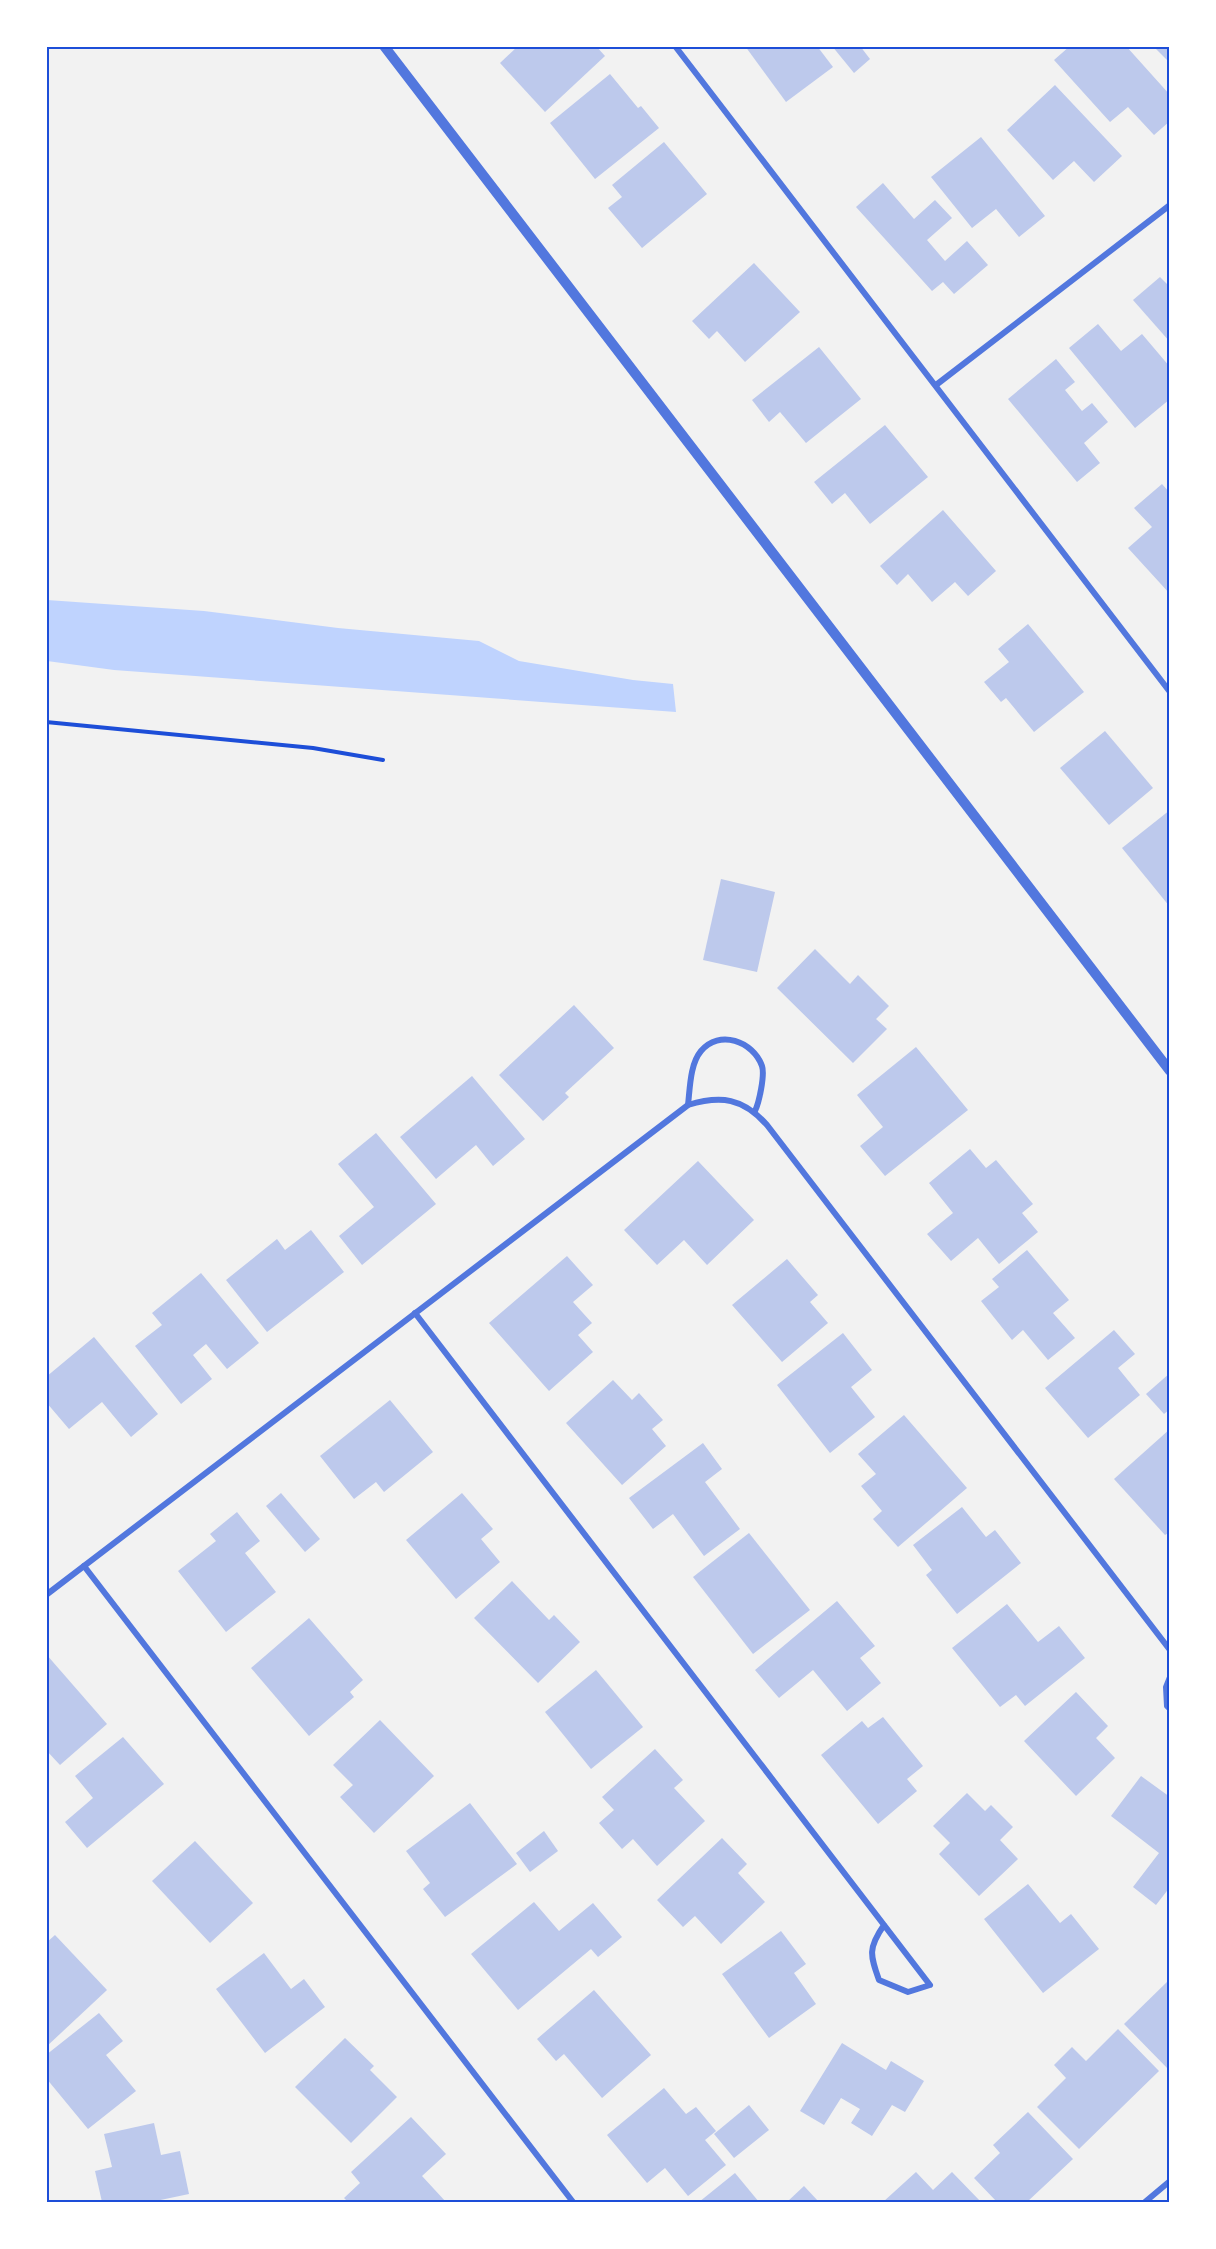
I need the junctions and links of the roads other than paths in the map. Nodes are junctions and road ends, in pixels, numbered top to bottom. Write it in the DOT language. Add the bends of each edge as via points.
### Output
graph roads {
  1 [pos="384,46"];
  2 [pos="675,46"];
  3 [pos="1170,206"];
  4 [pos="936,385"];
  5 [pos="1170,692"];
  6 [pos="1170,1071"];
  7 [pos="688,1105"];
  8 [pos="755,1111"];
  9 [pos="415,1313"];
  10 [pos="84,1566"];
  11 [pos="46,1595"];
  12 [pos="1170,1650"];
  13 [pos="1170,1677"];
  14 [pos="1170,1709"];
  15 [pos="884,1925"];
  16 [pos="1170,2181"];
  17 [pos="573,2202"];
  18 [pos="1145,2202"];
  1 -- 6 [label="street"];
  2 -- 4 [label="street"];
  3 -- 4 [label="street"];
  4 -- 5 [label="street"];
  7 -- 8 [label="street" via="730,1100"];
  7 -- 8 [label="street" via="692,1073 700,1051 712,1041 730,1039 749,1047 762,1066"];
  7 -- 9 [label="street"];
  8 -- 12 [label="street"];
  9 -- 10 [label="street"];
  9 -- 15 [label="street"];
  10 -- 11 [label="street"];
  10 -- 17 [label="street"];
  13 -- 14 [label="street" via="1166,1687"];
  15 -- 15 [label="street" via="930,1985 908,1992 879,1980 871,1958 873,1941"];
  16 -- 18 [label="street"];
}
